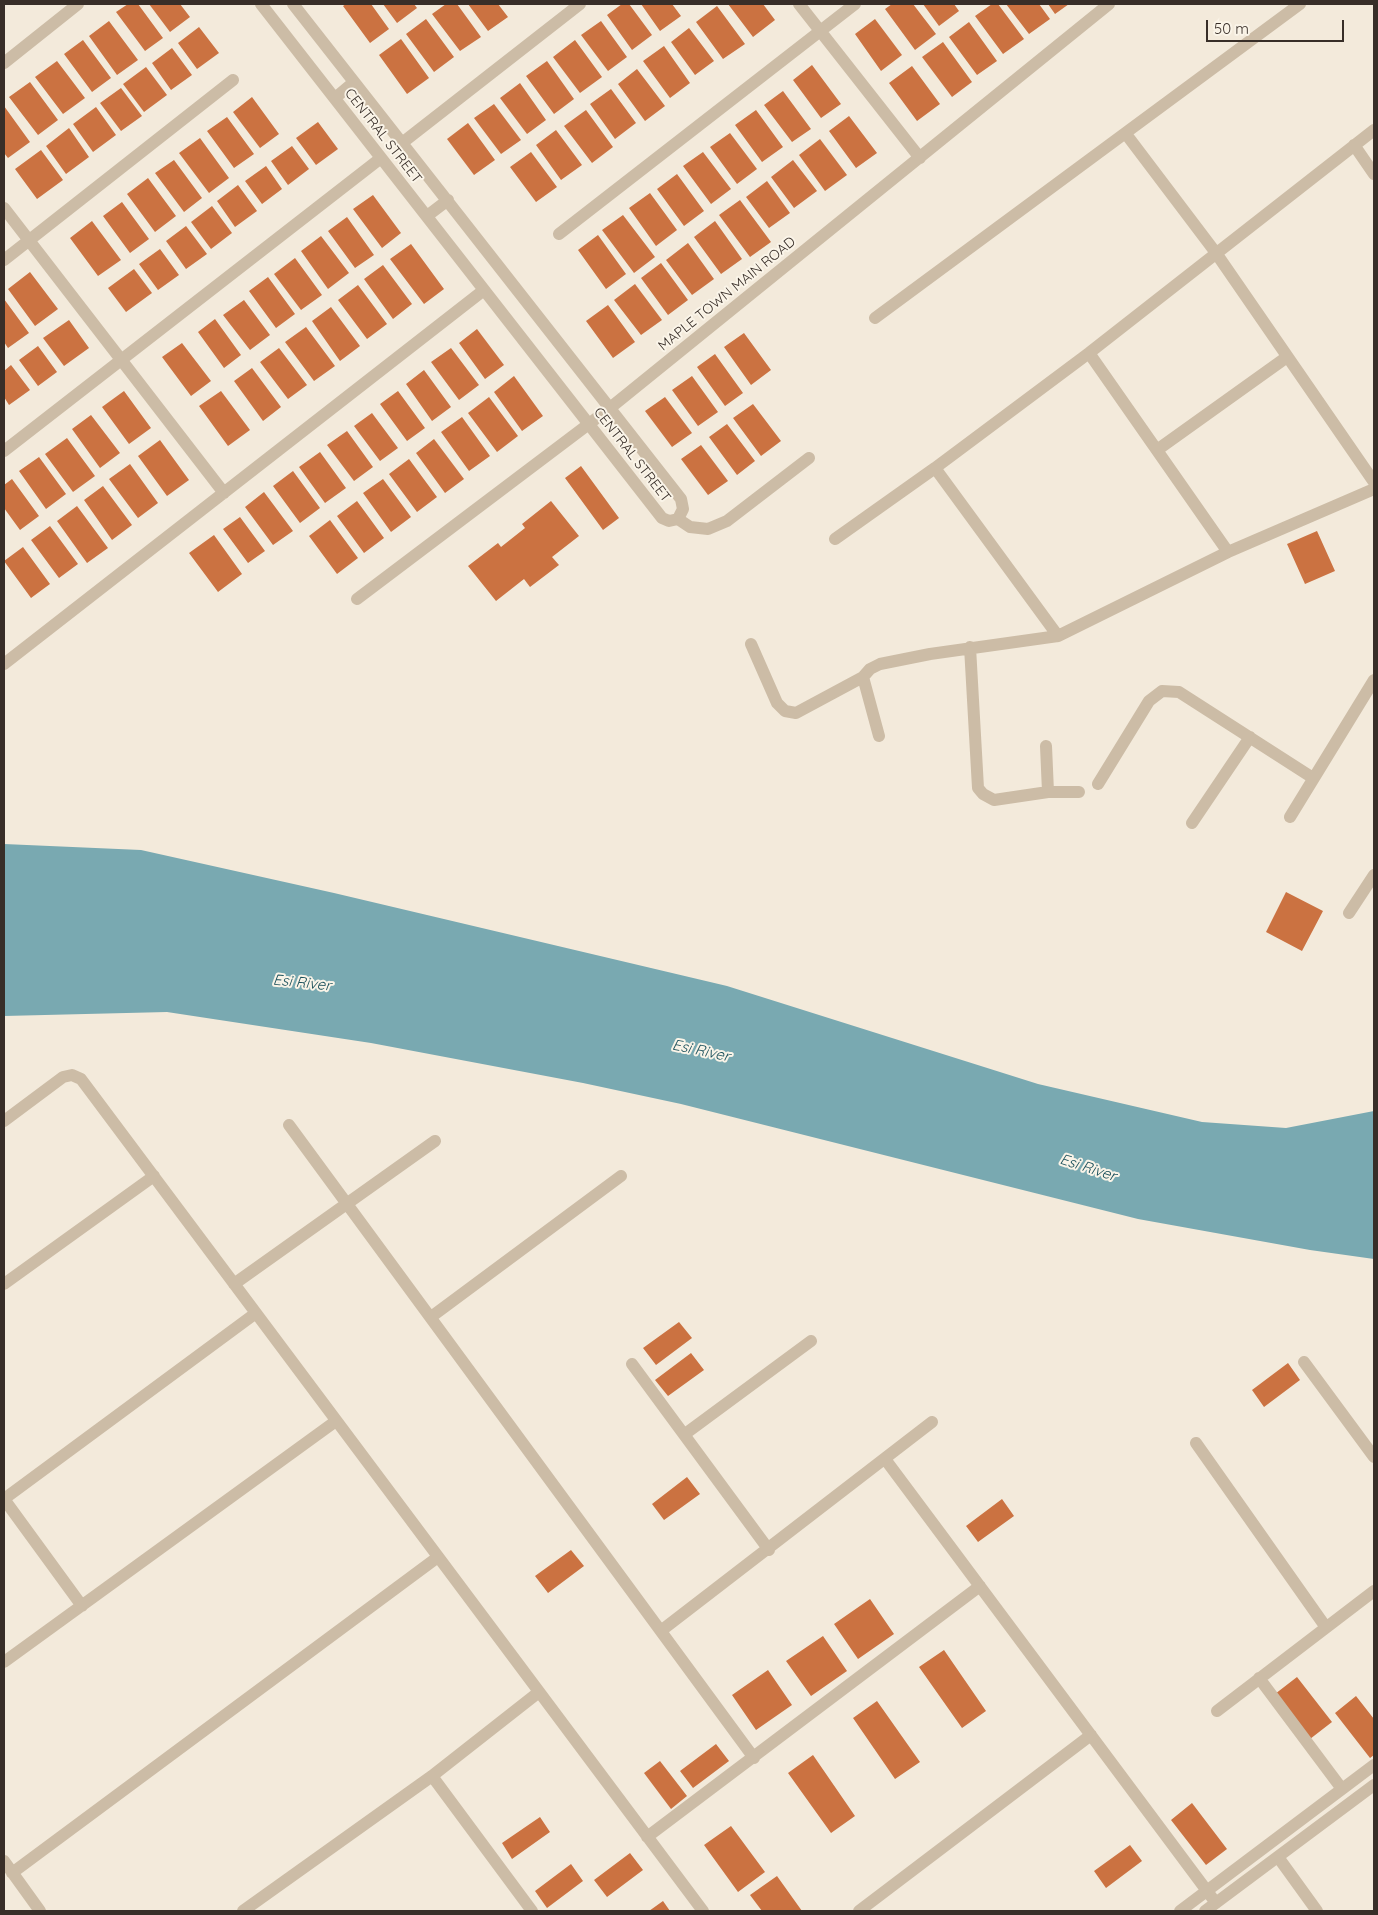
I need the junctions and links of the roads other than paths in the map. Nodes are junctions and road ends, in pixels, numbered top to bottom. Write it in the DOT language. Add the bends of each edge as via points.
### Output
graph roads {
  1 [pos="78,4"];
  2 [pos="261,4"];
  3 [pos="580,4"];
  4 [pos="799,4"];
  5 [pos="855,4"];
  6 [pos="1109,4"];
  7 [pos="1300,4"];
  8 [pos="299,6"];
  9 [pos="820,31"];
  10 [pos="4,63"];
  11 [pos="233,80"];
  12 [pos="354,82"];
  13 [pos="335,98"];
  14 [pos="1374,130"];
  15 [pos="1126,134"];
  16 [pos="402,143"];
  17 [pos="1354,145"];
  18 [pos="382,158"];
  19 [pos="920,158"];
  20 [pos="1374,174"];
  21 [pos="448,200"];
  22 [pos="4,208"];
  23 [pos="426,216"];
  24 [pos="559,234"];
  25 [pos="29,240"];
  26 [pos="1216,253"];
  27 [pos="4,260"];
  28 [pos="484,290"];
  29 [pos="874,318"];
  30 [pos="1088,353"];
  31 [pos="1287,357"];
  32 [pos="121,360"];
  33 [pos="610,408"];
  34 [pos="588,424"];
  35 [pos="1157,450"];
  36 [pos="4,451"];
  37 [pos="809,458"];
  38 [pos="935,468"];
  39 [pos="1374,482"];
  40 [pos="1374,488"];
  41 [pos="224,493"];
  42 [pos="678,519"];
  43 [pos="835,539"];
  44 [pos="1228,552"];
  45 [pos="357,599"];
  46 [pos="1058,636"];
  47 [pos="751,644"];
  48 [pos="970,647"];
  49 [pos="4,664"];
  50 [pos="863,677"];
  51 [pos="1374,680"];
  52 [pos="879,736"];
  53 [pos="1250,737"];
  54 [pos="1046,746"];
  55 [pos="1313,778"];
  56 [pos="1098,784"];
  57 [pos="1048,792"];
  58 [pos="1079,792"];
  59 [pos="1290,817"];
  60 [pos="1192,822"];
  61 [pos="1374,875"];
  62 [pos="1348,913"];
  63 [pos="4,1122"];
  64 [pos="289,1125"];
  65 [pos="435,1142"];
  66 [pos="154,1176"];
  67 [pos="621,1176"];
  68 [pos="348,1204"];
  69 [pos="4,1284"];
  70 [pos="234,1284"];
  71 [pos="256,1313"];
  72 [pos="431,1317"];
  73 [pos="811,1340"];
  74 [pos="1304,1362"];
  75 [pos="632,1364"];
  76 [pos="336,1420"];
  77 [pos="932,1422"];
  78 [pos="684,1434"];
  79 [pos="1196,1443"];
  80 [pos="1374,1457"];
  81 [pos="885,1458"];
  82 [pos="4,1499"];
  83 [pos="769,1550"];
  84 [pos="438,1557"];
  85 [pos="980,1586"];
  86 [pos="1374,1591"];
  87 [pos="82,1606"];
  88 [pos="1325,1626"];
  89 [pos="662,1630"];
  90 [pos="4,1662"];
  91 [pos="1259,1678"];
  92 [pos="539,1692"];
  93 [pos="1217,1711"];
  94 [pos="1091,1736"];
  95 [pos="754,1758"];
  96 [pos="1374,1765"];
  97 [pos="432,1776"];
  98 [pos="1374,1785"];
  99 [pos="1342,1789"];
  100 [pos="647,1837"];
  101 [pos="1278,1857"];
  102 [pos="4,1861"];
  103 [pos="12,1872"];
  104 [pos="1207,1891"];
  105 [pos="1216,1903"];
  106 [pos="528,1910"];
  107 [pos="40,1911"];
  108 [pos="243,1911"];
  109 [pos="703,1911"];
  110 [pos="858,1911"];
  111 [pos="1180,1911"];
  112 [pos="1205,1911"];
  113 [pos="1317,1911"];
  1 -- 10 [label="street"];
  2 -- 13 [label="street, CENTRAL STREET"];
  3 -- 16 [label="street"];
  4 -- 9 [label="street"];
  5 -- 9 [label="street"];
  6 -- 19 [label="street, MAPLE TOWN MAIN ROAD"];
  7 -- 15 [label="street"];
  8 -- 12 [label="street, CENTRAL STREET"];
  9 -- 19 [label="street"];
  9 -- 24 [label="street"];
  11 -- 25 [label="street"];
  12 -- 13 [label="street"];
  12 -- 16 [label="street, CENTRAL STREET"];
  13 -- 18 [label="street, CENTRAL STREET"];
  14 -- 17 [label="street"];
  15 -- 26 [label="street"];
  15 -- 29 [label="street"];
  16 -- 21 [label="street, CENTRAL STREET"];
  17 -- 20 [label="street"];
  17 -- 26 [label="street"];
  18 -- 23 [label="street, CENTRAL STREET"];
  18 -- 32 [label="street"];
  19 -- 33 [label="street, MAPLE TOWN MAIN ROAD"];
  21 -- 23 [label="street"];
  21 -- 33 [label="street, CENTRAL STREET"];
  22 -- 25 [label="street"];
  23 -- 28 [label="street, CENTRAL STREET"];
  25 -- 27 [label="street"];
  25 -- 32 [label="street"];
  26 -- 30 [label="street"];
  26 -- 31 [label="street"];
  28 -- 34 [label="street, CENTRAL STREET"];
  28 -- 41 [label="street"];
  30 -- 35 [label="street"];
  30 -- 38 [label="street"];
  31 -- 35 [label="street"];
  31 -- 39 [label="street"];
  32 -- 36 [label="street"];
  32 -- 41 [label="street"];
  33 -- 34 [label="street, MAPLE TOWN MAIN ROAD"];
  33 -- 42 [label="street, CENTRAL STREET" via="681,499 683,509"];
  34 -- 42 [label="street, CENTRAL STREET" via="662,518 669,521"];
  34 -- 45 [label="street, MAPLE TOWN MAIN ROAD"];
  35 -- 44 [label="street"];
  37 -- 42 [label="street" via="727,521 708,529 690,527"];
  38 -- 43 [label="street"];
  38 -- 46 [label="street"];
  40 -- 44 [label="street"];
  41 -- 49 [label="street"];
  44 -- 46 [label="street"];
  46 -- 48 [label="street"];
  47 -- 50 [label="street" via="777,702 786,711 796,713"];
  48 -- 50 [label="street" via="880,664 870,668"];
  48 -- 57 [label="street" via="978,788 994,800"];
  50 -- 52 [label="street"];
  51 -- 55 [label="street"];
  53 -- 55 [label="street"];
  53 -- 56 [label="street" via="1179,692 1162,692 1149,701"];
  53 -- 60 [label="street"];
  54 -- 57 [label="street"];
  55 -- 59 [label="street"];
  57 -- 58 [label="street"];
  61 -- 62 [label="street"];
  63 -- 66 [label="street" via="63,1077 72,1075 81,1079"];
  64 -- 68 [label="street"];
  65 -- 68 [label="street"];
  66 -- 69 [label="street"];
  66 -- 70 [label="street"];
  67 -- 72 [label="street"];
  68 -- 70 [label="street"];
  68 -- 72 [label="street"];
  70 -- 71 [label="street"];
  71 -- 76 [label="street"];
  71 -- 82 [label="street"];
  72 -- 89 [label="street"];
  73 -- 78 [label="street"];
  74 -- 80 [label="street"];
  75 -- 78 [label="street"];
  76 -- 84 [label="street"];
  76 -- 87 [label="street"];
  77 -- 81 [label="street"];
  78 -- 83 [label="street"];
  79 -- 88 [label="street"];
  81 -- 83 [label="street"];
  81 -- 85 [label="street"];
  82 -- 87 [label="street"];
  83 -- 89 [label="street"];
  84 -- 92 [label="street"];
  84 -- 103 [label="street"];
  85 -- 94 [label="street"];
  85 -- 95 [label="street"];
  86 -- 88 [label="street"];
  87 -- 90 [label="street"];
  88 -- 91 [label="street"];
  89 -- 95 [label="street"];
  91 -- 93 [label="street"];
  91 -- 99 [label="street"];
  92 -- 97 [label="street"];
  92 -- 100 [label="street"];
  94 -- 104 [label="street"];
  94 -- 110 [label="street"];
  95 -- 100 [label="street"];
  96 -- 99 [label="street"];
  97 -- 106 [label="street"];
  97 -- 108 [label="street"];
  98 -- 101 [label="street"];
  99 -- 104 [label="street"];
  100 -- 109 [label="street"];
  101 -- 105 [label="street"];
  101 -- 113 [label="street"];
  102 -- 103 [label="street"];
  103 -- 107 [label="street"];
  104 -- 105 [label="street"];
  104 -- 111 [label="street"];
  105 -- 112 [label="street"];
}
